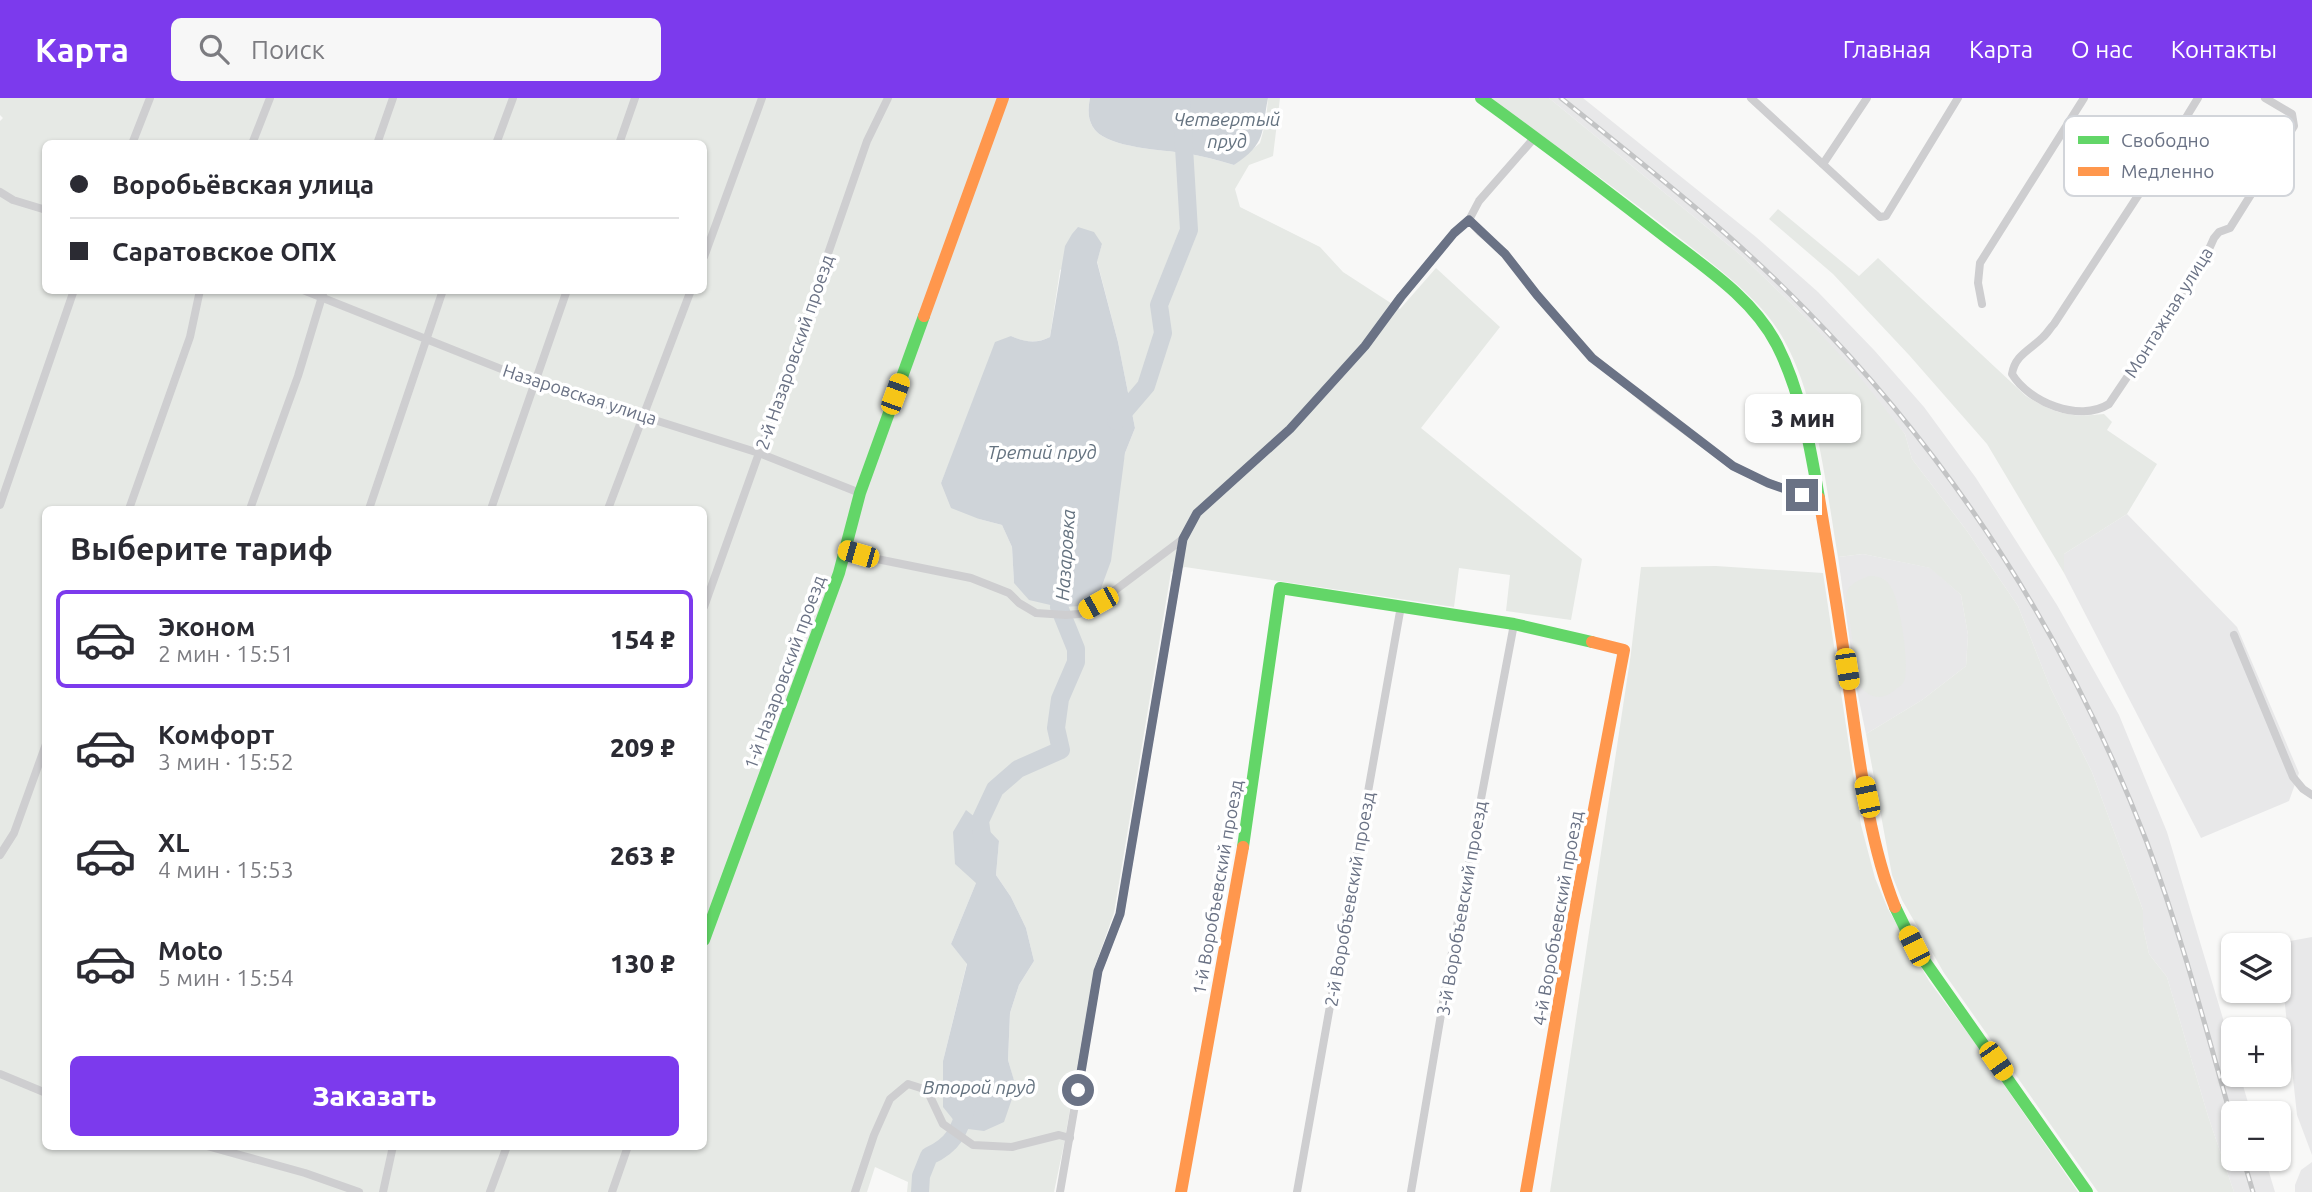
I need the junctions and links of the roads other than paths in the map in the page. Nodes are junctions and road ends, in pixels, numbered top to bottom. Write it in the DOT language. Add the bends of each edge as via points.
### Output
graph roads {
  1 [pos="150,98"];
  2 [pos="270,98"];
  3 [pos="393,98"];
  4 [pos="513,98"];
  5 [pos="635,98"];
  6 [pos="762,98"];
  7 [pos="888,98"];
  8 [pos="1003,98"];
  9 [pos="1481,98"];
  10 [pos="1751,98"];
  11 [pos="1867,98"];
  12 [pos="1958,98"];
  13 [pos="2084,98"];
  14 [pos="2198,98"];
  15 [pos="2265,98"];
  16 [pos="2073,116"];
  17 [pos="2187,116"];
  18 [pos="2293,116"];
  19 [pos="2064,130"];
  20 [pos="1535,137"];
  21 [pos="134,140"];
  22 [pos="254,140"];
  23 [pos="378,140"];
  24 [pos="497,140"];
  25 [pos="620,140"];
  26 [pos="1823,164"];
  27 [pos="0,192"];
  28 [pos="2138,196"];
  29 [pos="2250,196"];
  30 [pos="42,209"];
  31 [pos="1469,220"];
  32 [pos="707,249"];
  33 [pos="74,294"];
  34 [pos="199,294"];
  35 [pos="323,294"];
  36 [pos="442,294"];
  37 [pos="566,294"];
  38 [pos="690,294"];
  39 [pos="1982,304"];
  40 [pos="425,339"];
  41 [pos="534,382"];
  42 [pos="645,416"];
  43 [pos="759,453"];
  44 [pos="860,493"];
  45 [pos="1819,500"];
  46 [pos="0,505"];
  47 [pos="130,506"];
  48 [pos="251,506"];
  49 [pos="370,506"];
  50 [pos="492,506"];
  51 [pos="609,506"];
  52 [pos="1183,539"];
  53 [pos="845,550"];
  54 [pos="707,599"];
  55 [pos="1401,606"];
  56 [pos="1514,624"];
  57 [pos="2234,635"];
  58 [pos="42,755"];
  59 [pos="2312,795"];
  60 [pos="0,855"];
  61 [pos="707,932"];
  62 [pos="0,1074"];
  63 [pos="42,1091"];
  64 [pos="1070,1138"];
  65 [pos="221,1150"];
  66 [pos="392,1150"];
  67 [pos="506,1150"];
  68 [pos="627,1150"];
  69 [pos="359,1192"];
  70 [pos="383,1192"];
  71 [pos="490,1192"];
  72 [pos="612,1192"];
  73 [pos="855,1192"];
  74 [pos="1060,1192"];
  75 [pos="1181,1192"];
  76 [pos="1297,1192"];
  77 [pos="1411,1192"];
  78 [pos="1526,1192"];
  79 [pos="2087,1192"];
  1 -- 21 [label="street"];
  2 -- 22 [label="street"];
  3 -- 23 [label="street"];
  4 -- 24 [label="street"];
  5 -- 25 [label="street"];
  6 -- 32 [label="street"];
  7 -- 43 [label="street, 2-й Назаровский проезд" via="867,141"];
  8 -- 44 [label="street, 1-й Назаровский проезд"];
  9 -- 20 [label="street"];
  10 -- 26 [label="street"];
  11 -- 26 [label="street"];
  12 -- 26 [label="street" via="1886,216 1880,217"];
  13 -- 16 [label="street"];
  14 -- 17 [label="street, Монтажная улица"];
  15 -- 18 [label="street, Монтажная улица"];
  19 -- 39 [label="street" via="1980,263"];
  20 -- 31 [label="street" via="1479,201"];
  20 -- 45 [label="street" via="1723,282 1759,318 1776,343 1801,409"];
  27 -- 30 [label="street"];
  28 -- 29 [label="street, Монтажная улица" via="2054,324 2014,364 2012,374 2019,386 2042,402 2082,411 2109,404 2200,269 2218,232 2230,228"];
  31 -- 45 [label="street" via="1505,254 1592,358 1733,466"];
  31 -- 52 [label="street" via="1290,429 1197,513"];
  33 -- 46 [label="street"];
  34 -- 47 [label="street" via="190,337"];
  35 -- 40 [label="street, Назаровская улица"];
  35 -- 48 [label="street"];
  36 -- 40 [label="street"];
  37 -- 41 [label="street"];
  38 -- 42 [label="street"];
  40 -- 41 [label="street, Назаровская улица"];
  40 -- 49 [label="street"];
  41 -- 42 [label="street, Назаровская улица"];
  41 -- 50 [label="street"];
  42 -- 43 [label="street, Назаровская улица"];
  42 -- 51 [label="street"];
  43 -- 44 [label="street, Назаровская улица"];
  43 -- 54 [label="street, 2-й Назаровский проезд"];
  44 -- 53 [label="street, 1-й Назаровский проезд"];
  45 -- 79 [label="street" via="1861,770 1894,906 1914,946"];
  52 -- 53 [label="street" via="1098,603 1079,614 1066,615 1036,612 1009,593 971,578"];
  52 -- 64 [label="street" via="1120,914 1098,971"];
  53 -- 61 [label="street, 1-й Назаровский проезд"];
  55 -- 56 [label="street"];
  55 -- 75 [label="street, 1-й Воробъевский проезд" via="1280,587 1245,834"];
  55 -- 76 [label="street, 2-й Воробъевский проезд"];
  56 -- 77 [label="street, 3-й Воробъевский проезд"];
  56 -- 78 [label="street, 4-й Воробъевский проезд" via="1624,650"];
  57 -- 59 [label="street" via="2293,777"];
  58 -- 60 [label="street" via="14,833"];
  62 -- 63 [label="street"];
  64 -- 73 [label="street" via="1059,1135 1012,1147 973,1145 943,1124 928,1090 908,1084 890,1099"];
  64 -- 74 [label="street"];
  65 -- 69 [label="street"];
  66 -- 70 [label="street"];
  67 -- 71 [label="street"];
  68 -- 72 [label="street"];
}
